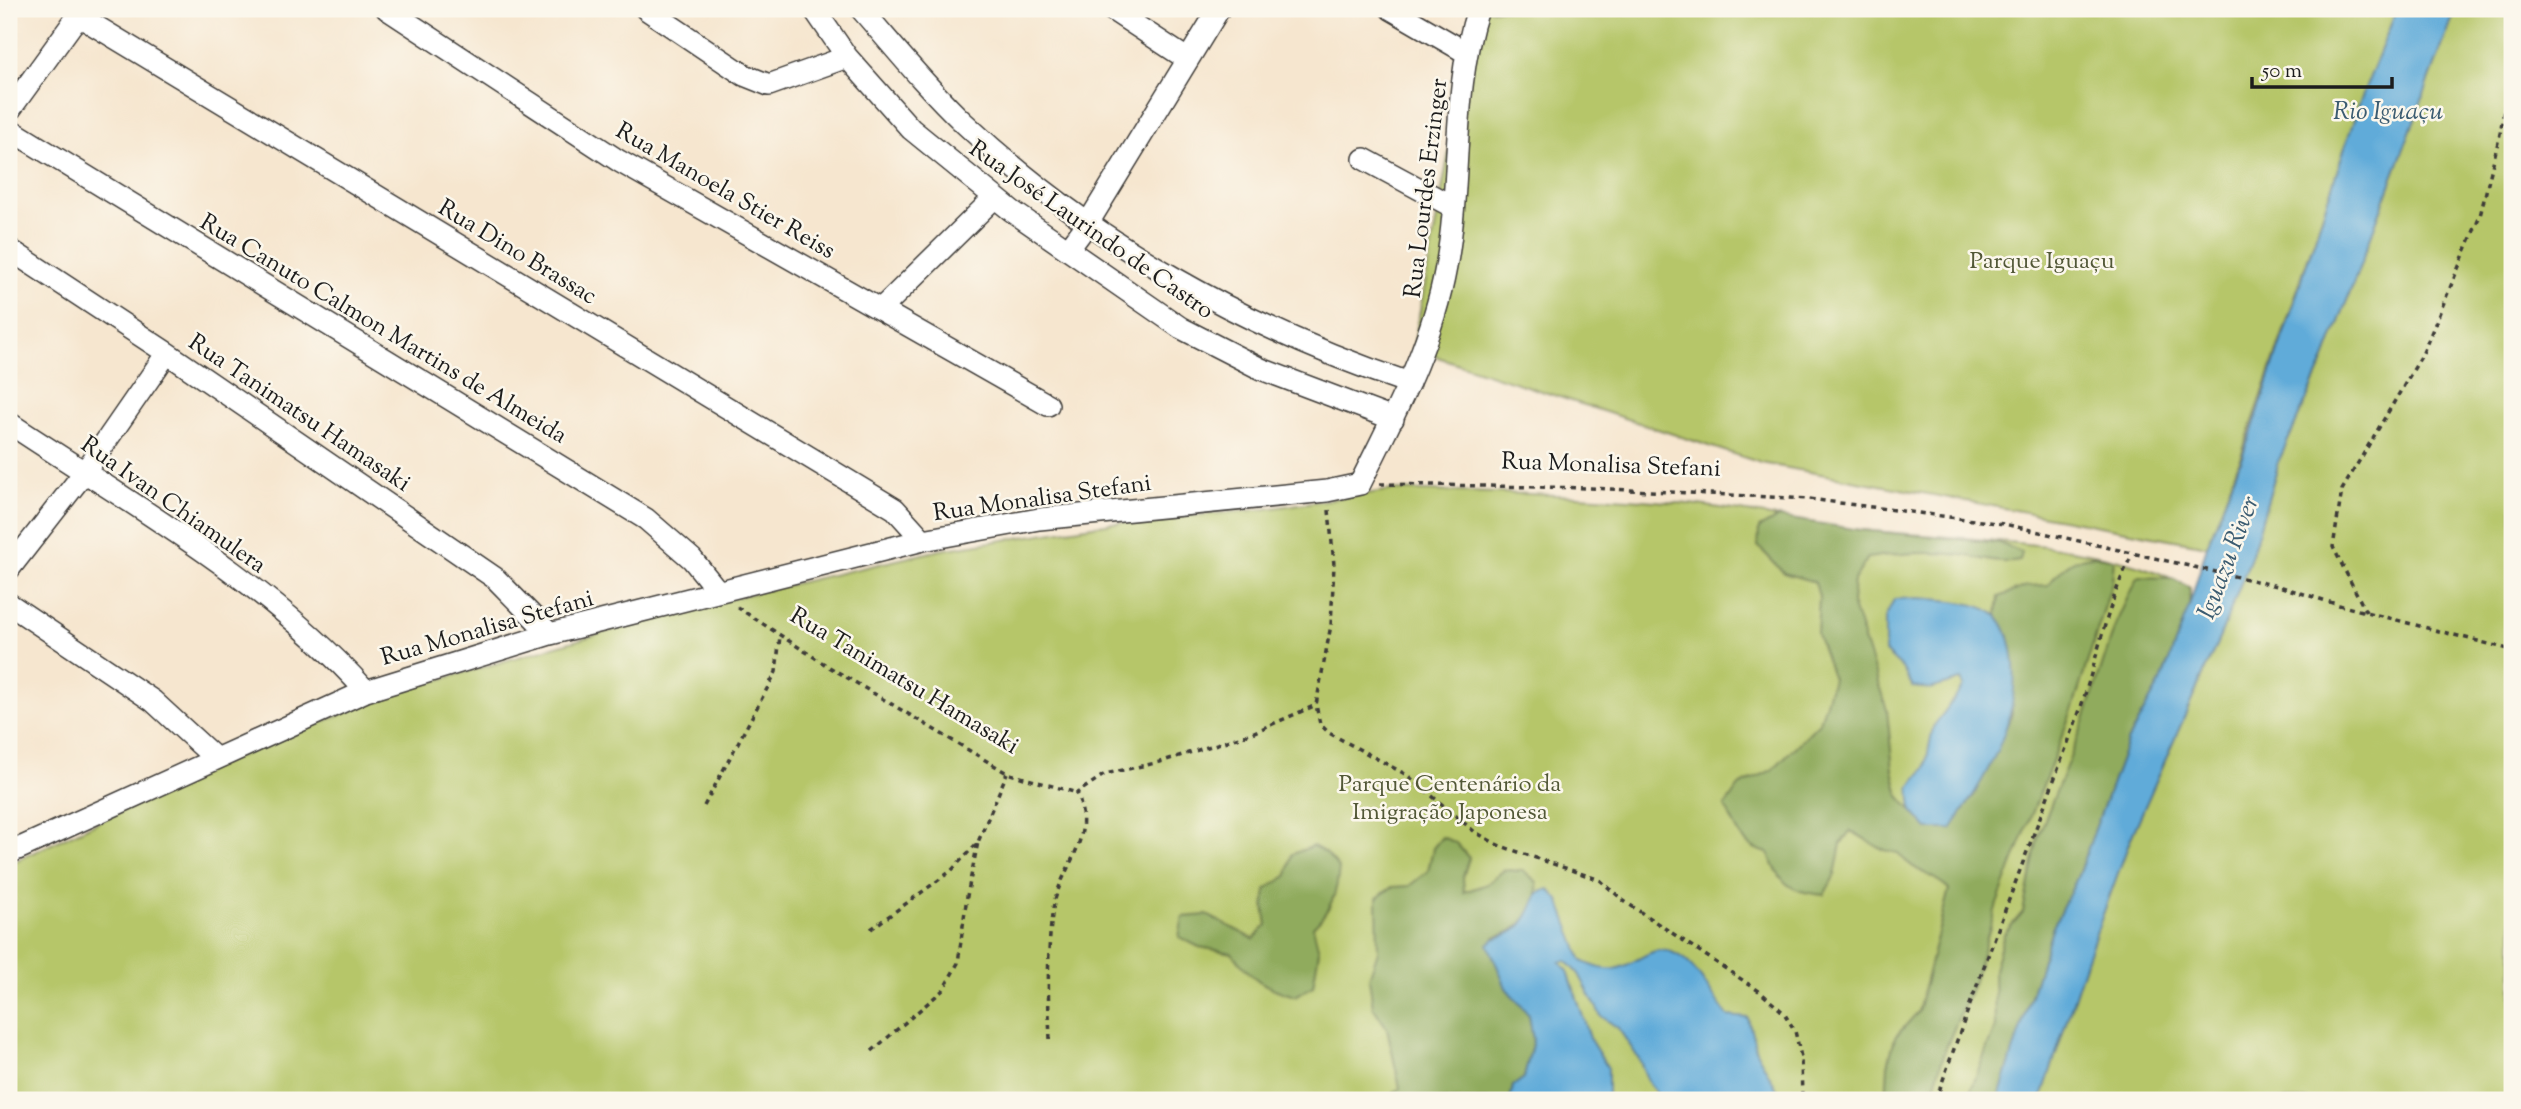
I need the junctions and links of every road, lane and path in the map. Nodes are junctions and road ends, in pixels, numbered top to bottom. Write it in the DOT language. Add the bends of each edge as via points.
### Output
graph roads {
  1 [pos="387,9"];
  2 [pos="646,9"];
  3 [pos="814,9"];
  4 [pos="861,9"];
  5 [pos="1111,9"];
  6 [pos="1219,9"];
  7 [pos="1391,9"];
  8 [pos="1478,9"];
  9 [pos="81,13"];
  10 [pos="1467,53"];
  11 [pos="847,57"];
  12 [pos="1187,59"];
  13 [pos="2512,61"];
  14 [pos="9,111"];
  15 [pos="9,129"];
  16 [pos="1364,159"];
  17 [pos="995,197"];
  18 [pos="1453,207"];
  19 [pos="1088,223"];
  20 [pos="9,249"];
  21 [pos="1068,250"];
  22 [pos="882,308"];
  23 [pos="167,353"];
  24 [pos="1409,383"];
  25 [pos="1048,405"];
  26 [pos="1393,419"];
  27 [pos="9,423"];
  28 [pos="84,473"];
  29 [pos="1360,484"];
  30 [pos="1327,491"];
  31 [pos="923,540"];
  32 [pos="2132,555"];
  33 [pos="9,569"];
  34 [pos="717,590"];
  35 [pos="9,604"];
  36 [pos="2366,612"];
  37 [pos="550,634"];
  38 [pos="780,636"];
  39 [pos="2512,650"];
  40 [pos="366,691"];
  41 [pos="1316,705"];
  42 [pos="215,758"];
  43 [pos="1007,773"];
  44 [pos="1077,793"];
  45 [pos="704,806"];
  46 [pos="978,842"];
  47 [pos="9,853"];
  48 [pos="871,929"];
  49 [pos="1050,1039"];
  50 [pos="872,1051"];
  51 [pos="9,1093"];
  52 [pos="12,1100"];
  53 [pos="1802,1100"];
  54 [pos="1936,1100"];
  1 -- 22 [label="street, Rua Manoela Stier Reiss" via="619,161"];
  2 -- 11 [label="street" via="744,75 769,85"];
  3 -- 11 [label="street, Rua José Laurindo de Castro"];
  4 -- 19 [label="street, Rua José Laurindo de Castro" via="964,123"];
  5 -- 12 [label="street"];
  6 -- 12 [label="street"];
  7 -- 10 [label="street"];
  8 -- 10 [label="street, Rua Lourdes Erzinger"];
  9 -- 14 [label="street"];
  9 -- 31 [label="street, Rua Dino Brassac" via="895,509"];
  10 -- 18 [label="street, Rua Lourdes Erzinger"];
  11 -- 17 [label="street, Rua José Laurindo de Castro" via="911,129"];
  12 -- 19 [label="street"];
  13 -- 36 [label="path" via="2480,216 2422,355 2342,490 2333,547"];
  15 -- 34 [label="street, Rua Canuto Calmon Martins de Almeida" via="646,519 692,559"];
  16 -- 18 [label="street"];
  17 -- 21 [label="street, Rua José Laurindo de Castro"];
  17 -- 22 [label="street"];
  18 -- 24 [label="street, Rua Lourdes Erzinger" via="1434,324"];
  19 -- 21 [label="street"];
  19 -- 24 [label="street, Rua José Laurindo de Castro" via="1223,307 1304,344"];
  20 -- 23 [label="street, Rua Tanimatsu Hamasaki"];
  21 -- 26 [label="street, Rua José Laurindo de Castro" via="1181,328 1261,369"];
  22 -- 25 [label="street, Rua Manoela Stier Reiss"];
  23 -- 28 [label="street"];
  23 -- 37 [label="street, Rua Tanimatsu Hamasaki" via="495,578"];
  24 -- 26 [label="street, Rua Lourdes Erzinger"];
  26 -- 29 [label="street, Rua Lourdes Erzinger"];
  27 -- 28 [label="street, Rua Ivan Chiamulera"];
  28 -- 33 [label="street"];
  28 -- 40 [label="street, Rua Ivan Chiamulera" via="222,562 344,666"];
  29 -- 30 [label="street, Rua Monalisa Stefani"];
  29 -- 32 [label="path, Rua Monalisa Stefani" via="1591,488 1809,499 2004,524"];
  30 -- 31 [label="street, Rua Monalisa Stefani" via="1039,519"];
  30 -- 41 [label="path" via="1334,565 1331,625"];
  31 -- 34 [label="street, Rua Monalisa Stefani"];
  32 -- 36 [label="path, Rua Monalisa Stefani" via="2282,587"];
  32 -- 54 [label="path" via="2118,580 2077,719"];
  34 -- 37 [label="street, Rua Monalisa Stefani"];
  34 -- 38 [label="path, Rua Tanimatsu Hamasaki"];
  35 -- 42 [label="street" via="153,701"];
  36 -- 39 [label="path, Rua Monalisa Stefani"];
  37 -- 40 [label="street, Rua Monalisa Stefani"];
  38 -- 43 [label="path, Rua Tanimatsu Hamasaki"];
  38 -- 45 [label="path" via="776,672"];
  40 -- 42 [label="street, Rua Monalisa Stefani"];
  41 -- 44 [label="path" via="1252,733 1104,774"];
  41 -- 53 [label="path" via="1320,724 1329,733 1406,775 1475,832 1498,845 1600,880 1759,991 1784,1013 1795,1031"];
  42 -- 47 [label="street, Rua Monalisa Stefani"];
  43 -- 44 [label="path, Rua Tanimatsu Hamasaki"];
  43 -- 46 [label="path"];
  44 -- 49 [label="path" via="1084,812 1083,837 1052,911 1047,981"];
  46 -- 48 [label="path" via="950,871"];
  46 -- 50 [label="path" via="958,963 943,989"];
  51 -- 52 [label="path"];
}
